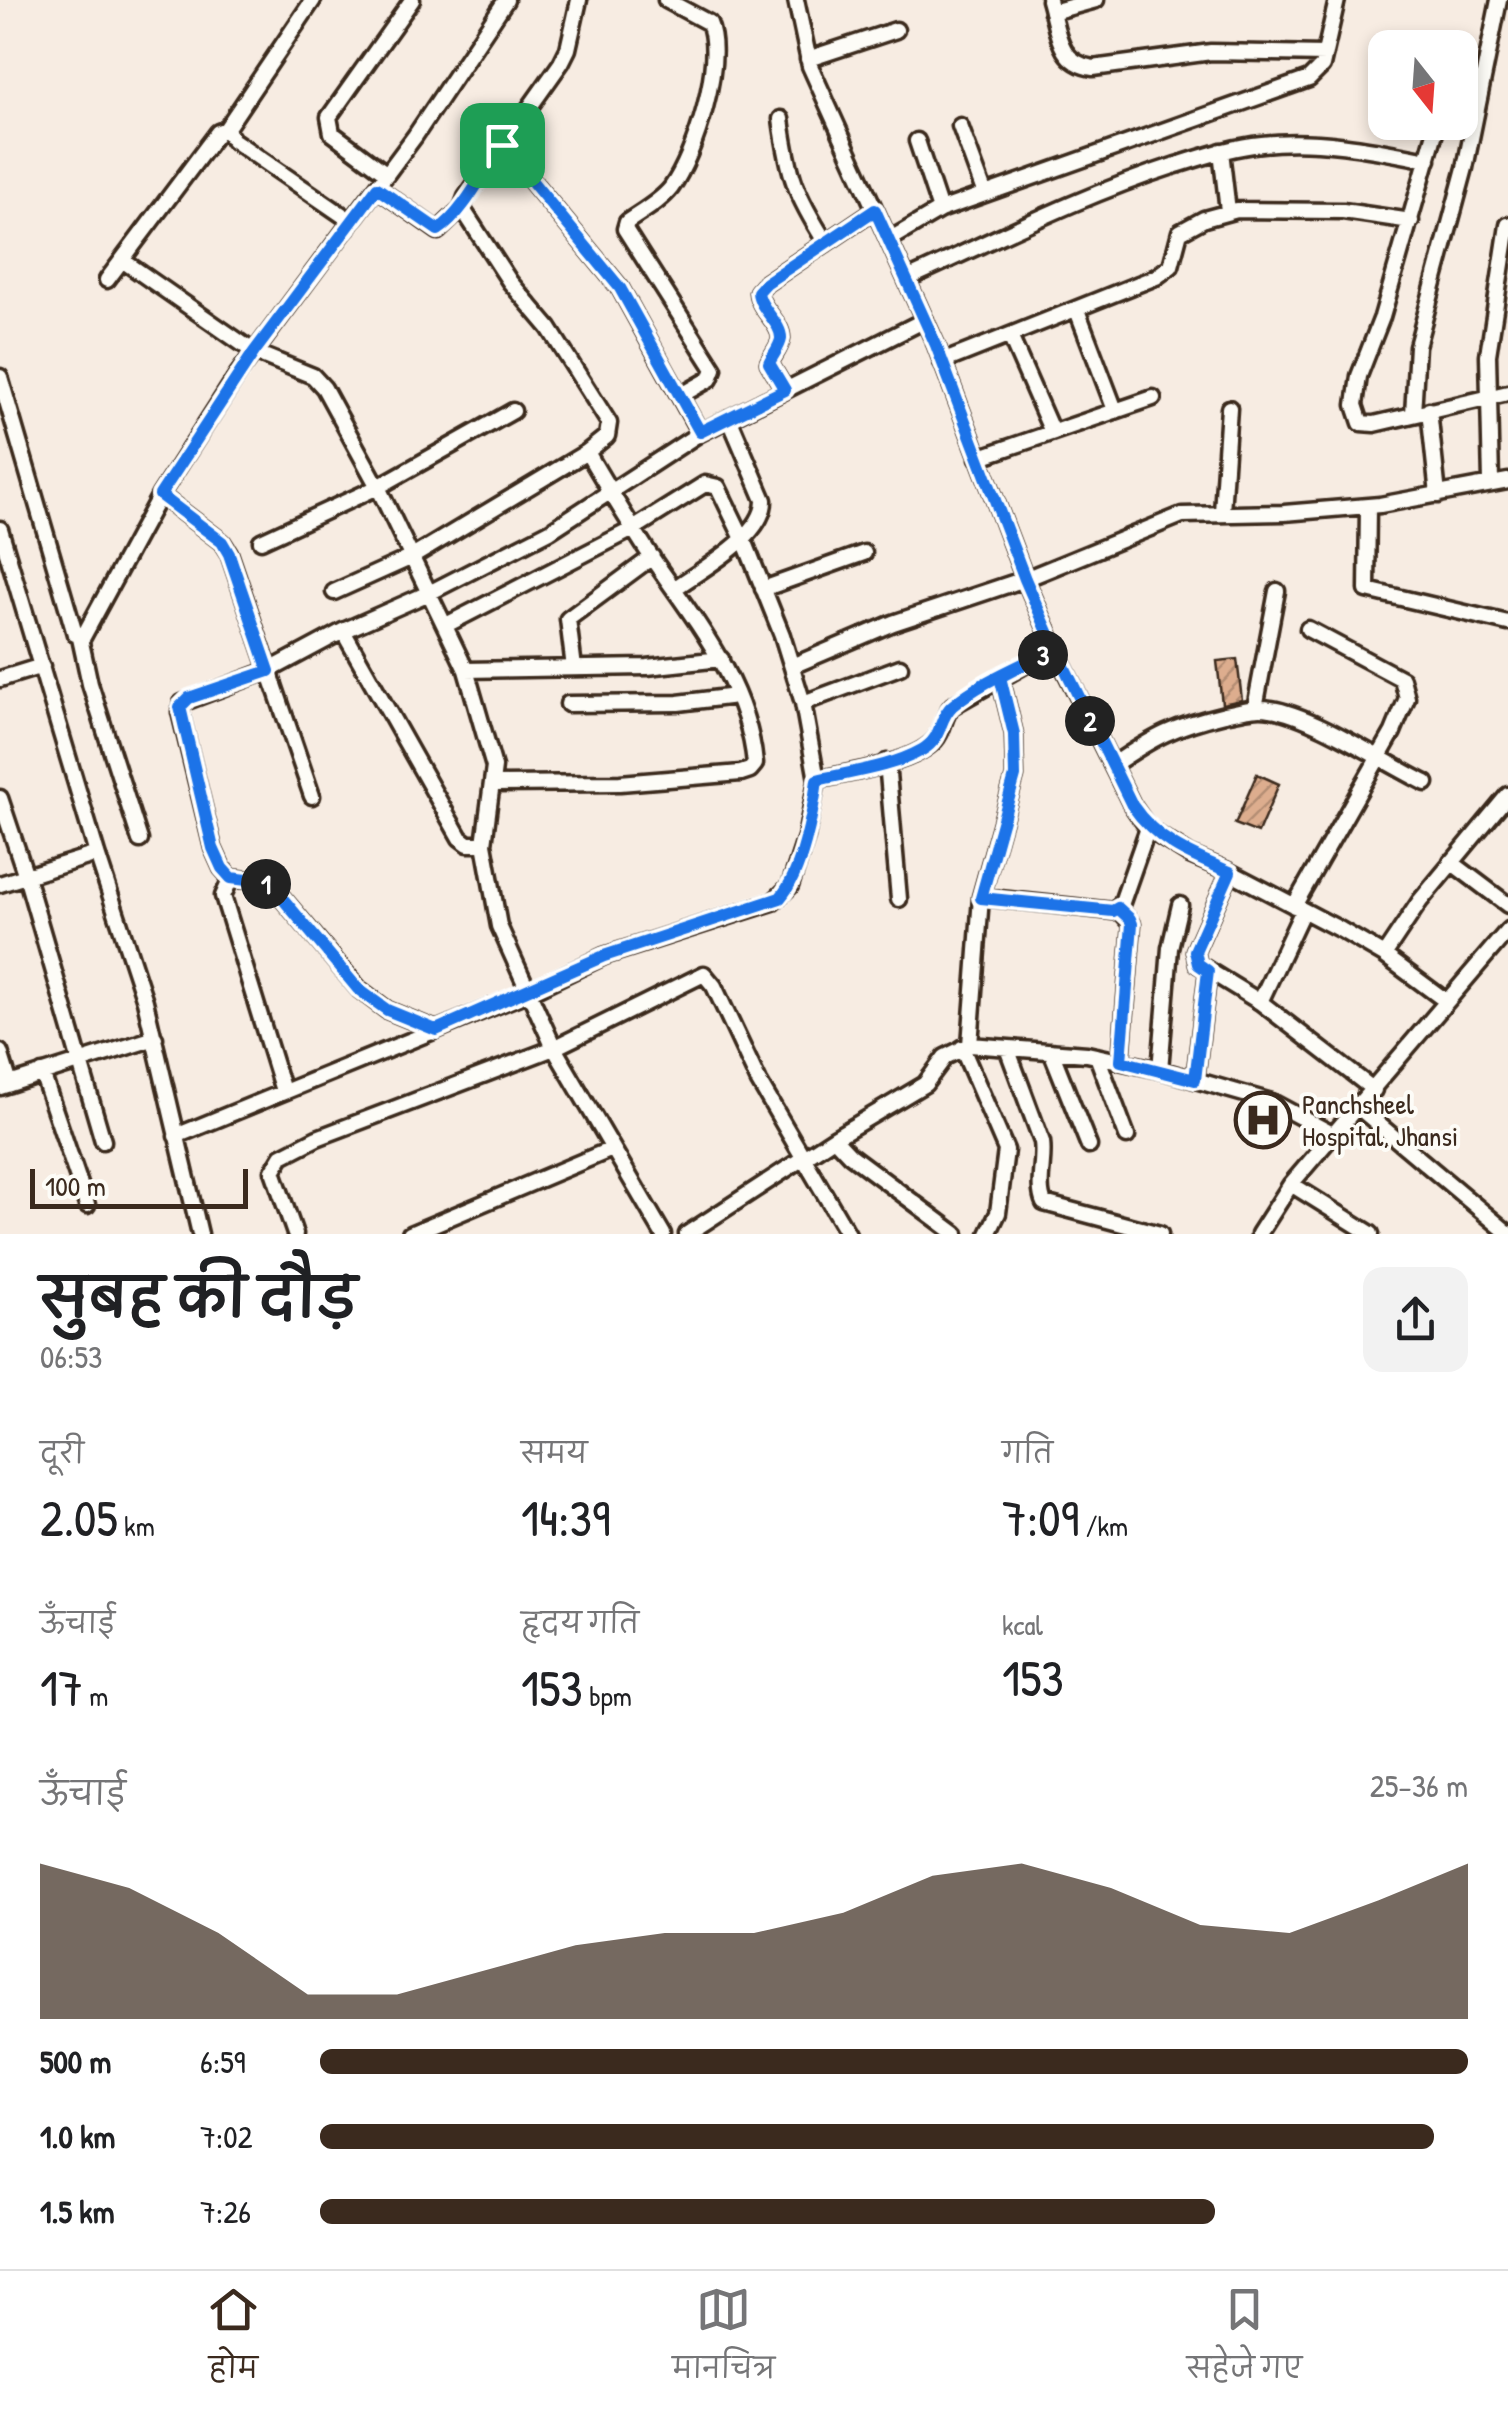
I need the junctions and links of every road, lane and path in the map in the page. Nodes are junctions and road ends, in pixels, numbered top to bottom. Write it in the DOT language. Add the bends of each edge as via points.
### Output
graph roads {
  1 [pos="313,0"];
  2 [pos="412,0"];
  3 [pos="506,0"];
  4 [pos="579,0"];
  5 [pos="666,0"];
  6 [pos="796,0"];
  7 [pos="1096,0"];
  8 [pos="1337,0"];
  9 [pos="1503,1"];
  10 [pos="1051,6"];
  11 [pos="896,30"];
  12 [pos="1326,54"];
  13 [pos="808,59"];
  14 [pos="781,119"];
  15 [pos="960,126"];
  16 [pos="226,129"];
  17 [pos="1433,140"];
  18 [pos="917,141"];
  19 [pos="502,145"];
  20 [pos="1220,151"];
  21 [pos="1428,160"];
  22 [pos="387,174"];
  23 [pos="377,188"];
  24 [pos="985,194"];
  25 [pos="462,208"];
  26 [pos="875,210"];
  27 [pos="940,210"];
  28 [pos="1228,211"];
  29 [pos="351,221"];
  30 [pos="1411,221"];
  31 [pos="1508,225"];
  32 [pos="888,240"];
  33 [pos="826,242"];
  34 [pos="122,260"];
  35 [pos="107,280"];
  36 [pos="907,280"];
  37 [pos="1077,310"];
  38 [pos="925,320"];
  39 [pos="1010,336"];
  40 [pos="254,352"];
  41 [pos="942,362"];
  42 [pos="0,378"];
  43 [pos="785,390"];
  44 [pos="1508,393"];
  45 [pos="680,396"];
  46 [pos="1487,397"];
  47 [pos="1153,398"];
  48 [pos="1229,408"];
  49 [pos="1116,410"];
  50 [pos="1429,410"];
  51 [pos="513,411"];
  52 [pos="1413,414"];
  53 [pos="729,418"];
  54 [pos="700,432"];
  55 [pos="1052,432"];
  56 [pos="587,452"];
  57 [pos="978,458"];
  58 [pos="1508,481"];
  59 [pos="1492,482"];
  60 [pos="378,488"];
  61 [pos="610,492"];
  62 [pos="1438,494"];
  63 [pos="160,495"];
  64 [pos="1368,506"];
  65 [pos="1222,512"];
  66 [pos="0,529"];
  67 [pos="634,529"];
  68 [pos="744,540"];
  69 [pos="261,541"];
  70 [pos="864,553"];
  71 [pos="412,557"];
  72 [pos="652,557"];
  73 [pos="5,559"];
  74 [pos="1025,579"];
  75 [pos="674,589"];
  76 [pos="764,589"];
  77 [pos="1277,591"];
  78 [pos="334,592"];
  79 [pos="430,592"];
  80 [pos="1508,623"];
  81 [pos="446,625"];
  82 [pos="1308,629"];
  83 [pos="343,631"];
  84 [pos="80,638"];
  85 [pos="1055,648"];
  86 [pos="721,659"];
  87 [pos="42,666"];
  88 [pos="792,666"];
  89 [pos="574,668"];
  90 [pos="900,668"];
  91 [pos="466,670"];
  92 [pos="269,671"];
  93 [pos="1000,677"];
  94 [pos="0,679"];
  95 [pos="736,696"];
  96 [pos="803,703"];
  97 [pos="568,704"];
  98 [pos="1255,708"];
  99 [pos="1377,759"];
  100 [pos="888,762"];
  101 [pos="1113,765"];
  102 [pos="817,780"];
  103 [pos="1426,783"];
  104 [pos="494,784"];
  105 [pos="1508,795"];
  106 [pos="312,796"];
  107 [pos="0,798"];
  108 [pos="1148,828"];
  109 [pos="140,840"];
  110 [pos="484,844"];
  111 [pos="97,854"];
  112 [pos="1451,862"];
  113 [pos="1230,872"];
  114 [pos="26,876"];
  115 [pos="231,878"];
  116 [pos="0,884"];
  117 [pos="981,898"];
  118 [pos="899,899"];
  119 [pos="1180,904"];
  120 [pos="1508,905"];
  121 [pos="1118,908"];
  122 [pos="1299,908"];
  123 [pos="1508,930"];
  124 [pos="1384,955"];
  125 [pos="1208,971"];
  126 [pos="527,992"];
  127 [pos="1446,1001"];
  128 [pos="1260,1002"];
  129 [pos="436,1030"];
  130 [pos="155,1038"];
  131 [pos="966,1047"];
  132 [pos="554,1048"];
  133 [pos="1007,1048"];
  134 [pos="1051,1051"];
  135 [pos="0,1052"];
  136 [pos="1097,1056"];
  137 [pos="1121,1061"];
  138 [pos="80,1062"];
  139 [pos="1160,1070"];
  140 [pos="42,1073"];
  141 [pos="1195,1080"];
  142 [pos="5,1085"];
  143 [pos="1374,1090"];
  144 [pos="283,1092"];
  145 [pos="1358,1108"];
  146 [pos="1334,1135"];
  147 [pos="176,1136"];
  148 [pos="1126,1136"];
  149 [pos="834,1138"];
  150 [pos="103,1141"];
  151 [pos="1090,1146"];
  152 [pos="612,1149"];
  153 [pos="804,1157"];
  154 [pos="1292,1184"];
  155 [pos="88,1205"];
  156 [pos="1344,1218"];
  157 [pos="1116,1228"];
  158 [pos="1508,1233"];
  159 [pos="200,1234"];
  160 [pos="295,1234"];
  161 [pos="410,1234"];
  162 [pos="663,1234"];
  163 [pos="687,1234"];
  164 [pos="848,1234"];
  165 [pos="956,1234"];
  166 [pos="988,1234"];
  167 [pos="1160,1234"];
  168 [pos="1259,1234"];
  169 [pos="1334,1234"];
  170 [pos="1371,1234"];
  1 -- 16 [label="street"];
  2 -- 22 [label="street" via="329,117 332,133"];
  3 -- 22 [label="street"];
  4 -- 19 [label="street" via="568,49"];
  5 -- 45 [label="street" via="710,22 710,86 692,148 672,186 625,229 714,368 710,379"];
  6 -- 13 [label="street"];
  7 -- 10 [label="street"];
  8 -- 12 [label="street"];
  9 -- 52 [label="street" via="1417,346"];
  10 -- 12 [label="street" via="1066,56 1080,66 1232,50"];
  11 -- 13 [label="street"];
  12 -- 24 [label="street" via="1309,79"];
  13 -- 26 [label="street"];
  14 -- 33 [label="street" via="798,198"];
  15 -- 24 [label="street"];
  16 -- 29 [label="street"];
  16 -- 34 [label="street"];
  17 -- 21 [label="street"];
  18 -- 27 [label="street"];
  19 -- 25 [label="street"];
  19 -- 45 [label="street" via="620,288"];
  20 -- 21 [label="street" via="1348,144"];
  20 -- 28 [label="street"];
  20 -- 36 [label="street" via="1102,192"];
  21 -- 30 [label="street"];
  22 -- 23 [label="street"];
  23 -- 25 [label="street" via="438,230"];
  23 -- 29 [label="street"];
  24 -- 27 [label="street"];
  25 -- 56 [label="street" via="609,423 607,436"];
  26 -- 32 [label="street"];
  26 -- 33 [label="street"];
  27 -- 32 [label="street"];
  28 -- 30 [label="street" via="1343,211"];
  28 -- 37 [label="street" via="1180,232 1171,266 1156,277"];
  29 -- 40 [label="street"];
  30 -- 52 [label="street" via="1359,376 1356,405 1366,424"];
  31 -- 46 [label="street" via="1490,330"];
  32 -- 36 [label="street"];
  33 -- 43 [label="street" via="758,292 780,333 769,363"];
  34 -- 35 [label="street"];
  34 -- 40 [label="street"];
  36 -- 38 [label="street"];
  37 -- 39 [label="street"];
  37 -- 49 [label="street"];
  38 -- 41 [label="street"];
  38 -- 43 [label="street"];
  39 -- 41 [label="street"];
  39 -- 55 [label="street"];
  40 -- 60 [label="street" via="318,380"];
  40 -- 63 [label="street"];
  41 -- 57 [label="street"];
  42 -- 84 [label="street"];
  43 -- 53 [label="street"];
  44 -- 46 [label="street"];
  45 -- 54 [label="street"];
  46 -- 50 [label="street"];
  46 -- 59 [label="street"];
  47 -- 49 [label="street"];
  48 -- 65 [label="street"];
  49 -- 55 [label="street"];
  50 -- 52 [label="street"];
  50 -- 62 [label="street"];
  51 -- 60 [label="street"];
  53 -- 54 [label="street"];
  53 -- 68 [label="street" via="764,505"];
  54 -- 61 [label="street"];
  55 -- 57 [label="street"];
  56 -- 61 [label="street"];
  56 -- 71 [label="street"];
  57 -- 74 [label="street"];
  58 -- 59 [label="street"];
  59 -- 62 [label="street"];
  60 -- 69 [label="street"];
  60 -- 71 [label="street"];
  61 -- 67 [label="street"];
  61 -- 79 [label="street"];
  62 -- 64 [label="street"];
  63 -- 84 [label="street"];
  63 -- 92 [label="street" via="222,542"];
  64 -- 65 [label="street"];
  64 -- 80 [label="street" via="1367,590"];
  65 -- 74 [label="street" via="1168,518"];
  66 -- 73 [label="street"];
  67 -- 68 [label="street" via="713,484"];
  67 -- 72 [label="street"];
  67 -- 81 [label="street"];
  68 -- 75 [label="street"];
  68 -- 76 [label="street"];
  70 -- 76 [label="street"];
  71 -- 78 [label="street"];
  71 -- 79 [label="street"];
  72 -- 75 [label="street"];
  72 -- 89 [label="street" via="568,619"];
  73 -- 87 [label="street"];
  74 -- 85 [label="street"];
  74 -- 88 [label="street"];
  75 -- 86 [label="street"];
  76 -- 88 [label="street"];
  77 -- 98 [label="street"];
  79 -- 81 [label="street"];
  79 -- 83 [label="street"];
  81 -- 91 [label="street"];
  82 -- 99 [label="street" via="1406,686 1407,698"];
  83 -- 92 [label="street"];
  83 -- 110 [label="street" via="460,838"];
  84 -- 109 [label="street"];
  85 -- 93 [label="street"];
  85 -- 101 [label="street"];
  86 -- 89 [label="street"];
  86 -- 95 [label="street"];
  87 -- 94 [label="street"];
  87 -- 111 [label="street"];
  88 -- 96 [label="street"];
  89 -- 91 [label="street"];
  90 -- 96 [label="street"];
  91 -- 104 [label="street"];
  92 -- 106 [label="street"];
  92 -- 115 [label="street" via="180,707 213,848"];
  93 -- 100 [label="street" via="952,706 939,736 925,748"];
  93 -- 117 [label="street" via="1014,734 1015,776"];
  95 -- 97 [label="street" via="678,704"];
  95 -- 104 [label="street" via="754,754 750,770 620,783"];
  96 -- 102 [label="street"];
  98 -- 99 [label="street" via="1304,719"];
  98 -- 101 [label="street" via="1180,724"];
  99 -- 103 [label="street"];
  99 -- 122 [label="street"];
  100 -- 102 [label="street"];
  100 -- 118 [label="street"];
  101 -- 108 [label="street"];
  102 -- 126 [label="street" via="806,836 780,898 604,956"];
  104 -- 110 [label="street"];
  105 -- 112 [label="street"];
  107 -- 114 [label="street"];
  108 -- 113 [label="street"];
  108 -- 121 [label="street"];
  110 -- 126 [label="street" via="500,926"];
  111 -- 114 [label="street"];
  111 -- 130 [label="street"];
  112 -- 120 [label="street"];
  112 -- 124 [label="street"];
  113 -- 122 [label="street"];
  113 -- 125 [label="street" via="1195,951"];
  114 -- 116 [label="street"];
  114 -- 138 [label="street"];
  115 -- 129 [label="street" via="271,886 358,989 387,1010"];
  115 -- 144 [label="street" via="224,896"];
  117 -- 121 [label="street"];
  117 -- 131 [label="street"];
  119 -- 139 [label="street"];
  121 -- 137 [label="street" via="1132,924"];
  122 -- 124 [label="street"];
  122 -- 128 [label="street"];
  123 -- 127 [label="street"];
  124 -- 127 [label="street"];
  125 -- 128 [label="street"];
  125 -- 141 [label="street"];
  126 -- 129 [label="street"];
  126 -- 132 [label="street"];
  127 -- 143 [label="street"];
  128 -- 143 [label="street"];
  129 -- 144 [label="street"];
  130 -- 138 [label="street"];
  130 -- 147 [label="street"];
  131 -- 133 [label="street"];
  131 -- 149 [label="street" via="945,1057 925,1084"];
  131 -- 166 [label="street" via="1006,1150 998,1213"];
  132 -- 152 [label="street"];
  132 -- 153 [label="street" via="704,974"];
  132 -- 160 [label="street" via="282,1156 273,1171"];
  133 -- 134 [label="street"];
  133 -- 157 [label="street" via="1042,1142 1041,1200"];
  134 -- 136 [label="street"];
  134 -- 151 [label="street"];
  135 -- 142 [label="street"];
  136 -- 137 [label="street"];
  136 -- 148 [label="street"];
  137 -- 139 [label="street"];
  138 -- 140 [label="street"];
  138 -- 150 [label="street"];
  139 -- 141 [label="street"];
  140 -- 142 [label="street"];
  140 -- 155 [label="street"];
  141 -- 146 [label="street" via="1272,1102"];
  143 -- 145 [label="street"];
  144 -- 147 [label="street"];
  145 -- 146 [label="street"];
  145 -- 158 [label="street"];
  146 -- 154 [label="street"];
  147 -- 159 [label="street"];
  149 -- 153 [label="street"];
  149 -- 165 [label="street"];
  152 -- 161 [label="street"];
  152 -- 162 [label="street"];
  153 -- 163 [label="street"];
  153 -- 164 [label="street"];
  154 -- 156 [label="street"];
  154 -- 168 [label="street"];
  156 -- 169 [label="street"];
  156 -- 170 [label="street"];
  157 -- 167 [label="street"];
}
